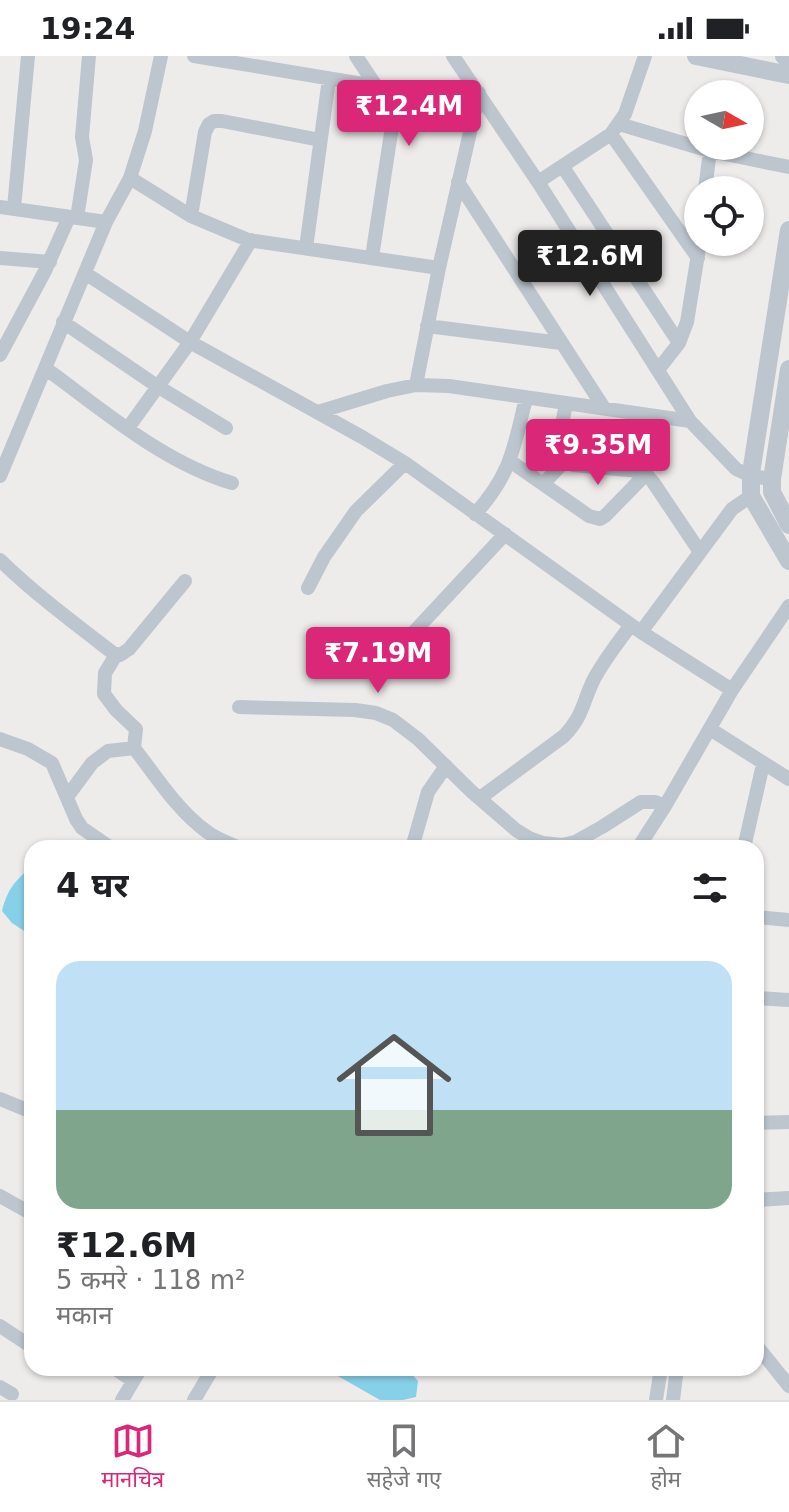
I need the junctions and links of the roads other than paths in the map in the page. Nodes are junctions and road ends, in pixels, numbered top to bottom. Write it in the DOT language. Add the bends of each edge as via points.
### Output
graph roads {
  1 [pos="28,56"];
  2 [pos="89,56"];
  3 [pos="161,56"];
  4 [pos="194,56"];
  5 [pos="356,56"];
  6 [pos="453,56"];
  7 [pos="645,56"];
  8 [pos="696,56"];
  9 [pos="789,75"];
  10 [pos="329,79"];
  11 [pos="375,86"];
  12 [pos="479,93"];
  13 [pos="615,129"];
  14 [pos="320,140"];
  15 [pos="684,145"];
  16 [pos="754,160"];
  17 [pos="563,167"];
  18 [pos="789,167"];
  19 [pos="130,178"];
  20 [pos="458,182"];
  21 [pos="538,182"];
  22 [pos="7,208"];
  23 [pos="191,216"];
  24 [pos="73,217"];
  25 [pos="106,222"];
  26 [pos="789,230"];
  27 [pos="251,240"];
  28 [pos="306,248"];
  29 [pos="372,257"];
  30 [pos="0,258"];
  31 [pos="698,258"];
  32 [pos="50,262"];
  33 [pos="439,268"];
  34 [pos="85,273"];
  35 [pos="63,322"];
  36 [pos="427,326"];
  37 [pos="190,342"];
  38 [pos="561,343"];
  39 [pos="679,343"];
  40 [pos="0,355"];
  41 [pos="45,368"];
  42 [pos="789,369"];
  43 [pos="658,370"];
  44 [pos="416,385"];
  45 [pos="157,386"];
  46 [pos="526,398"];
  47 [pos="566,404"];
  48 [pos="604,408"];
  49 [pos="318,412"];
  50 [pos="690,421"];
  51 [pos="128,428"];
  52 [pos="226,428"];
  53 [pos="789,440"];
  54 [pos="510,461"];
  55 [pos="565,461"];
  56 [pos="405,463"];
  57 [pos="773,470"];
  58 [pos="646,474"];
  59 [pos="0,476"];
  60 [pos="751,476"];
  61 [pos="232,483"];
  62 [pos="543,484"];
  63 [pos="751,496"];
  64 [pos="475,514"];
  65 [pos="789,525"];
  66 [pos="505,534"];
  67 [pos="700,552"];
  68 [pos="0,560"];
  69 [pos="789,561"];
  70 [pos="185,581"];
  71 [pos="308,588"];
  72 [pos="789,606"];
  73 [pos="636,628"];
  74 [pos="399,648"];
  75 [pos="116,655"];
  76 [pos="732,690"];
  77 [pos="239,707"];
  78 [pos="710,729"];
  79 [pos="0,739"];
  80 [pos="134,748"];
  81 [pos="763,764"];
  82 [pos="446,766"];
  83 [pos="789,779"];
  84 [pos="67,797"];
  85 [pos="480,798"];
  86 [pos="665,806"];
  87 [pos="99,840"];
  88 [pos="220,840"];
  89 [pos="416,840"];
  90 [pos="535,840"];
  91 [pos="579,840"];
  92 [pos="641,840"];
  93 [pos="746,840"];
  94 [pos="764,918"];
  95 [pos="789,920"];
  96 [pos="764,998"];
  97 [pos="789,1000"];
  98 [pos="0,1099"];
  99 [pos="24,1109"];
  100 [pos="788,1117"];
  101 [pos="764,1122"];
  102 [pos="0,1196"];
  103 [pos="789,1198"];
  104 [pos="764,1200"];
  105 [pos="24,1210"];
  106 [pos="0,1326"];
  107 [pos="24,1342"];
  108 [pos="764,1355"];
  109 [pos="136,1376"];
  110 [pos="208,1376"];
  111 [pos="660,1376"];
  112 [pos="676,1376"];
  113 [pos="789,1386"];
  114 [pos="122,1400"];
  115 [pos="194,1400"];
  116 [pos="656,1400"];
  117 [pos="673,1400"];
  1 -- 22 [label="street"];
  2 -- 24 [label="street" via="82,137 86,160"];
  3 -- 19 [label="street"];
  4 -- 10 [label="street"];
  5 -- 11 [label="street"];
  6 -- 12 [label="street"];
  7 -- 13 [label="street"];
  8 -- 9 [label="street"];
  10 -- 11 [label="street"];
  10 -- 14 [label="street"];
  11 -- 29 [label="street" via="393,120"];
  12 -- 20 [label="street"];
  12 -- 21 [label="street"];
  13 -- 15 [label="street"];
  13 -- 17 [label="street"];
  13 -- 31 [label="street"];
  14 -- 23 [label="street" via="222,121 209,124"];
  14 -- 28 [label="street"];
  16 -- 18 [label="street"];
  17 -- 21 [label="street"];
  17 -- 39 [label="street"];
  19 -- 23 [label="street"];
  19 -- 25 [label="street"];
  20 -- 33 [label="street"];
  20 -- 38 [label="street"];
  21 -- 43 [label="street"];
  22 -- 24 [label="street"];
  23 -- 27 [label="street"];
  24 -- 25 [label="street"];
  24 -- 32 [label="street"];
  25 -- 34 [label="street"];
  26 -- 60 [label="street"];
  27 -- 28 [label="street"];
  27 -- 37 [label="street"];
  28 -- 29 [label="street"];
  29 -- 33 [label="street"];
  30 -- 32 [label="street"];
  31 -- 39 [label="street"];
  32 -- 40 [label="street"];
  33 -- 36 [label="street"];
  34 -- 35 [label="street"];
  34 -- 37 [label="street"];
  35 -- 41 [label="street"];
  35 -- 45 [label="street"];
  36 -- 38 [label="street"];
  36 -- 44 [label="street"];
  37 -- 45 [label="street"];
  37 -- 49 [label="street"];
  38 -- 48 [label="street"];
  39 -- 43 [label="street"];
  41 -- 51 [label="street"];
  41 -- 59 [label="street"];
  42 -- 57 [label="street"];
  43 -- 50 [label="street"];
  44 -- 46 [label="street"];
  44 -- 49 [label="street"];
  45 -- 51 [label="street"];
  45 -- 52 [label="street"];
  46 -- 47 [label="street"];
  46 -- 54 [label="street"];
  47 -- 48 [label="street"];
  47 -- 55 [label="street" via="560,443"];
  48 -- 50 [label="street"];
  49 -- 56 [label="street"];
  50 -- 60 [label="street" via="726,460"];
  51 -- 61 [label="street" via="176,461"];
  53 -- 57 [label="street"];
  54 -- 62 [label="street"];
  54 -- 64 [label="street" via="499,486"];
  55 -- 58 [label="street"];
  55 -- 62 [label="street"];
  56 -- 64 [label="street"];
  56 -- 71 [label="street" via="356,511"];
  57 -- 60 [label="street"];
  57 -- 65 [label="street" via="772,492"];
  58 -- 62 [label="street" via="600,519"];
  58 -- 67 [label="street"];
  60 -- 63 [label="street"];
  63 -- 67 [label="street" via="732,509"];
  63 -- 69 [label="street"];
  64 -- 66 [label="street"];
  66 -- 73 [label="street"];
  66 -- 74 [label="street"];
  67 -- 73 [label="street"];
  68 -- 75 [label="street"];
  70 -- 75 [label="street" via="129,649"];
  72 -- 76 [label="street"];
  73 -- 76 [label="street"];
  73 -- 85 [label="street" via="595,677 572,728"];
  75 -- 80 [label="street" via="105,673 104,694 136,729"];
  76 -- 78 [label="street"];
  77 -- 82 [label="street" via="376,713 393,720"];
  78 -- 81 [label="street"];
  78 -- 86 [label="street"];
  79 -- 84 [label="street" via="52,763"];
  80 -- 84 [label="street" via="108,751"];
  80 -- 88 [label="street" via="183,809"];
  81 -- 83 [label="street"];
  81 -- 93 [label="street"];
  82 -- 85 [label="street"];
  82 -- 89 [label="street" via="428,792"];
  84 -- 87 [label="street" via="82,828"];
  85 -- 90 [label="street"];
  86 -- 91 [label="street" via="641,802"];
  86 -- 92 [label="street"];
  94 -- 95 [label="street"];
  96 -- 97 [label="street"];
  98 -- 99 [label="street"];
  100 -- 101 [label="street"];
  102 -- 105 [label="street"];
  103 -- 104 [label="street"];
  106 -- 107 [label="street"];
  108 -- 113 [label="street"];
  109 -- 114 [label="street"];
  110 -- 115 [label="street"];
  111 -- 116 [label="street"];
  112 -- 117 [label="street"];
}
